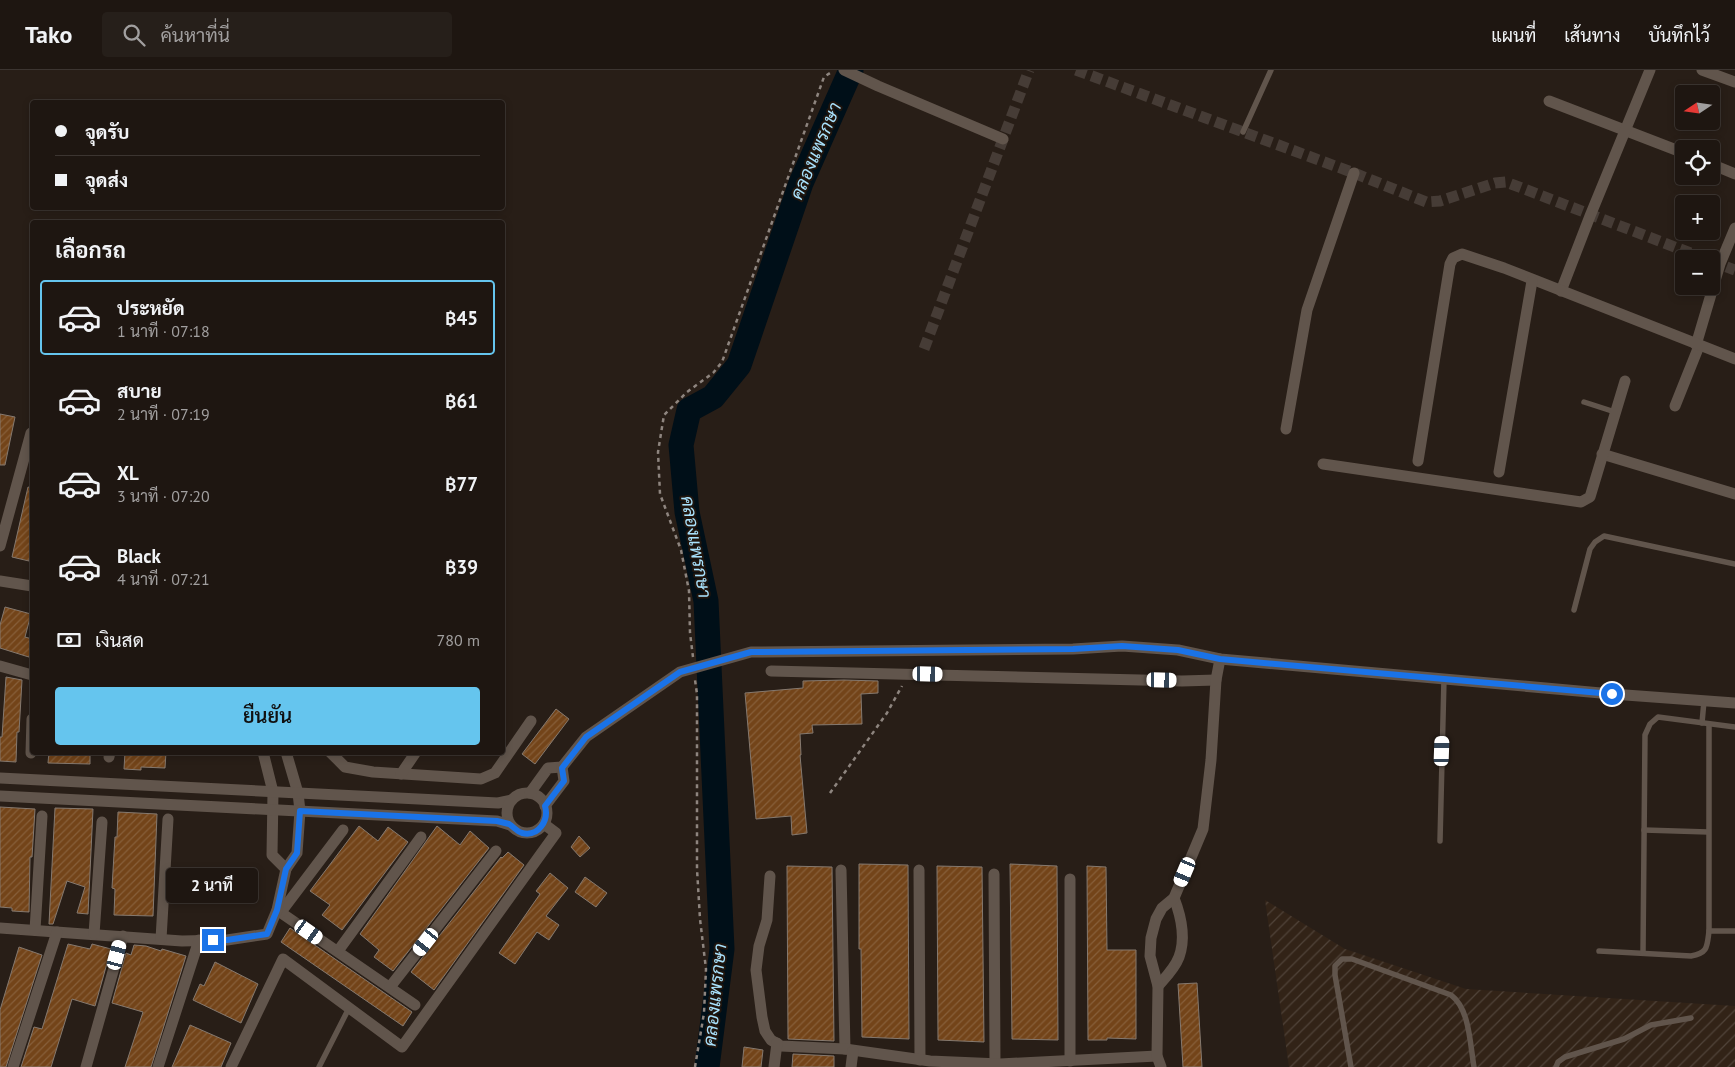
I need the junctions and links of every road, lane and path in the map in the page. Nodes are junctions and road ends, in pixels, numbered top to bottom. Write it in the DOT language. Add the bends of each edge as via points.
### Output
graph roads {
  1 [pos="833,70"];
  2 [pos="844,70"];
  3 [pos="1271,70"];
  4 [pos="1650,70"];
  5 [pos="1702,70"];
  6 [pos="1735,82"];
  7 [pos="1550,101"];
  8 [pos="1625,130"];
  9 [pos="1243,132"];
  10 [pos="1003,139"];
  11 [pos="1675,150"];
  12 [pos="1720,168"];
  13 [pos="1354,173"];
  14 [pos="1735,174"];
  15 [pos="1735,228"];
  16 [pos="1532,280"];
  17 [pos="1561,291"];
  18 [pos="1697,345"];
  19 [pos="1735,359"];
  20 [pos="1625,381"];
  21 [pos="1584,402"];
  22 [pos="1675,406"];
  23 [pos="1615,412"];
  24 [pos="1286,429"];
  25 [pos="30,437"];
  26 [pos="1602,454"];
  27 [pos="1418,461"];
  28 [pos="1322,464"];
  29 [pos="1499,472"];
  30 [pos="1735,494"];
  31 [pos="0,546"];
  32 [pos="1735,564"];
  33 [pos="0,581"];
  34 [pos="30,586"];
  35 [pos="1574,610"];
  36 [pos="693,659"];
  37 [pos="1220,659"];
  38 [pos="0,666"];
  39 [pos="771,671"];
  40 [pos="30,674"];
  41 [pos="908,674"];
  42 [pos="695,676"];
  43 [pos="1216,680"];
  44 [pos="1444,680"];
  45 [pos="1704,701"];
  46 [pos="1735,703"];
  47 [pos="531,721"];
  48 [pos="1706,724"];
  49 [pos="1735,727"];
  50 [pos="264,755"];
  51 [pos="287,755"];
  52 [pos="333,755"];
  53 [pos="414,755"];
  54 [pos="562,768"];
  55 [pos="402,774"];
  56 [pos="0,778"];
  57 [pos="273,792"];
  58 [pos="298,793"];
  59 [pos="530,793"];
  60 [pos="830,793"];
  61 [pos="0,796"];
  62 [pos="512,800"];
  63 [pos="545,806"];
  64 [pos="272,810"];
  65 [pos="300,811"];
  66 [pos="42,816"];
  67 [pos="168,819"];
  68 [pos="102,822"];
  69 [pos="544,824"];
  70 [pos="510,825"];
  71 [pos="343,830"];
  72 [pos="1644,830"];
  73 [pos="1708,832"];
  74 [pos="422,837"];
  75 [pos="1440,841"];
  76 [pos="496,851"];
  77 [pos="286,869"];
  78 [pos="841,870"];
  79 [pos="919,870"];
  80 [pos="994,874"];
  81 [pos="770,876"];
  82 [pos="1070,879"];
  83 [pos="1174,898"];
  84 [pos="279,911"];
  85 [pos="0,928"];
  86 [pos="35,930"];
  87 [pos="1709,930"];
  88 [pos="1735,931"];
  89 [pos="57,932"];
  90 [pos="94,934"];
  91 [pos="122,936"];
  92 [pos="161,939"];
  93 [pos="199,940"];
  94 [pos="338,951"];
  95 [pos="1599,951"];
  96 [pos="1643,953"];
  97 [pos="1158,986"];
  98 [pos="390,988"];
  99 [pos="415,1005"];
  100 [pos="349,1008"];
  101 [pos="1691,1018"];
  102 [pos="777,1043"];
  103 [pos="849,1050"];
  104 [pos="1070,1061"];
  105 [pos="1159,1062"];
  106 [pos="927,1063"];
  107 [pos="995,1064"];
  108 [pos="13,1067"];
  109 [pos="86,1067"];
  110 [pos="158,1067"];
  111 [pos="231,1067"];
  112 [pos="319,1067"];
  113 [pos="695,1067"];
  114 [pos="774,1067"];
  115 [pos="850,1067"];
  116 [pos="1350,1067"];
  117 [pos="1474,1067"];
  118 [pos="1556,1067"];
  1 -- 36 [label="path" via="824,77 722,362 664,415 658,452 660,494 681,550 689,592"];
  2 -- 10 [label="street"];
  3 -- 9 [label="lane"];
  4 -- 8 [label="street"];
  5 -- 6 [label="street"];
  7 -- 8 [label="street"];
  8 -- 11 [label="street"];
  8 -- 17 [label="street"];
  12 -- 14 [label="street"];
  13 -- 24 [label="street" via="1307,310"];
  15 -- 18 [label="street" via="1720,264"];
  16 -- 17 [label="street"];
  16 -- 27 [label="street" via="1462,254 1453,258"];
  16 -- 29 [label="street"];
  17 -- 18 [label="street"];
  18 -- 19 [label="street"];
  18 -- 22 [label="street"];
  20 -- 23 [label="street"];
  21 -- 23 [label="lane"];
  23 -- 26 [label="street"];
  25 -- 31 [label="street"];
  26 -- 28 [label="street" via="1590,498 1577,503"];
  26 -- 30 [label="street"];
  32 -- 35 [label="lane" via="1604,536 1590,549"];
  33 -- 34 [label="street"];
  37 -- 43 [label="street"];
  37 -- 44 [label="street"];
  37 -- 54 [label="street" via="1178,650 1122,646 751,652 680,672 586,737"];
  38 -- 40 [label="street"];
  39 -- 41 [label="street"];
  41 -- 43 [label="street"];
  41 -- 60 [label="path" via="887,713"];
  42 -- 113 [label="path" via="697,869 706,969 704,1013"];
  43 -- 83 [label="street" via="1203,830"];
  44 -- 45 [label="street"];
  44 -- 75 [label="lane"];
  45 -- 46 [label="street"];
  45 -- 48 [label="lane"];
  47 -- 55 [label="street" via="495,773 481,779"];
  48 -- 49 [label="lane"];
  48 -- 72 [label="lane" via="1658,717 1650,724 1645,735"];
  48 -- 73 [label="lane"];
  50 -- 57 [label="street"];
  51 -- 58 [label="street"];
  52 -- 55 [label="street" via="345,767"];
  53 -- 55 [label="street"];
  54 -- 59 [label="street" via="548,768"];
  54 -- 63 [label="street" via="564,781"];
  56 -- 57 [label="street"];
  57 -- 58 [label="street"];
  57 -- 64 [label="street"];
  58 -- 62 [label="street" via="498,803"];
  58 -- 65 [label="street"];
  59 -- 62 [label="street" via="517,795"];
  59 -- 63 [label="street"];
  61 -- 64 [label="street"];
  62 -- 70 [label="street" via="506,812"];
  63 -- 69 [label="street"];
  64 -- 65 [label="street"];
  64 -- 77 [label="street" via="272,855"];
  65 -- 70 [label="street" via="497,821"];
  65 -- 77 [label="street" via="297,853"];
  66 -- 86 [label="street"];
  67 -- 92 [label="street"];
  68 -- 90 [label="street"];
  69 -- 70 [label="street" via="527,833"];
  69 -- 100 [label="street" via="556,833 402,1047"];
  71 -- 84 [label="street"];
  72 -- 73 [label="lane"];
  72 -- 96 [label="lane"];
  73 -- 87 [label="lane"];
  74 -- 94 [label="street"];
  76 -- 98 [label="street"];
  77 -- 84 [label="street"];
  78 -- 103 [label="street"];
  79 -- 106 [label="street"];
  80 -- 107 [label="street"];
  81 -- 102 [label="street" via="767,920 756,970 765,1030"];
  82 -- 104 [label="street"];
  83 -- 97 [label="street" via="1182,928 1180,956"];
  83 -- 97 [label="street" via="1162,908 1151,938 1150,956"];
  84 -- 93 [label="street" via="267,934"];
  84 -- 94 [label="street"];
  85 -- 86 [label="street"];
  86 -- 89 [label="street"];
  87 -- 88 [label="lane"];
  87 -- 96 [label="lane" via="1707,948 1700,955"];
  89 -- 90 [label="street"];
  89 -- 108 [label="street"];
  90 -- 91 [label="street"];
  91 -- 92 [label="street"];
  91 -- 109 [label="street"];
  92 -- 93 [label="street"];
  93 -- 110 [label="street"];
  94 -- 98 [label="street"];
  95 -- 96 [label="lane"];
  97 -- 105 [label="street"];
  98 -- 99 [label="street"];
  100 -- 111 [label="street" via="283,959"];
  100 -- 112 [label="lane"];
  101 -- 118 [label="lane" via="1651,1025 1624,1039 1566,1057"];
  102 -- 103 [label="street" via="781,1046"];
  102 -- 114 [label="street"];
  103 -- 106 [label="street"];
  103 -- 115 [label="street"];
  104 -- 105 [label="street"];
  104 -- 107 [label="street"];
  106 -- 107 [label="street"];
  116 -- 117 [label="lane" via="1335,975 1335,966 1342,959 1352,959 1451,995 1459,1001"];
}
